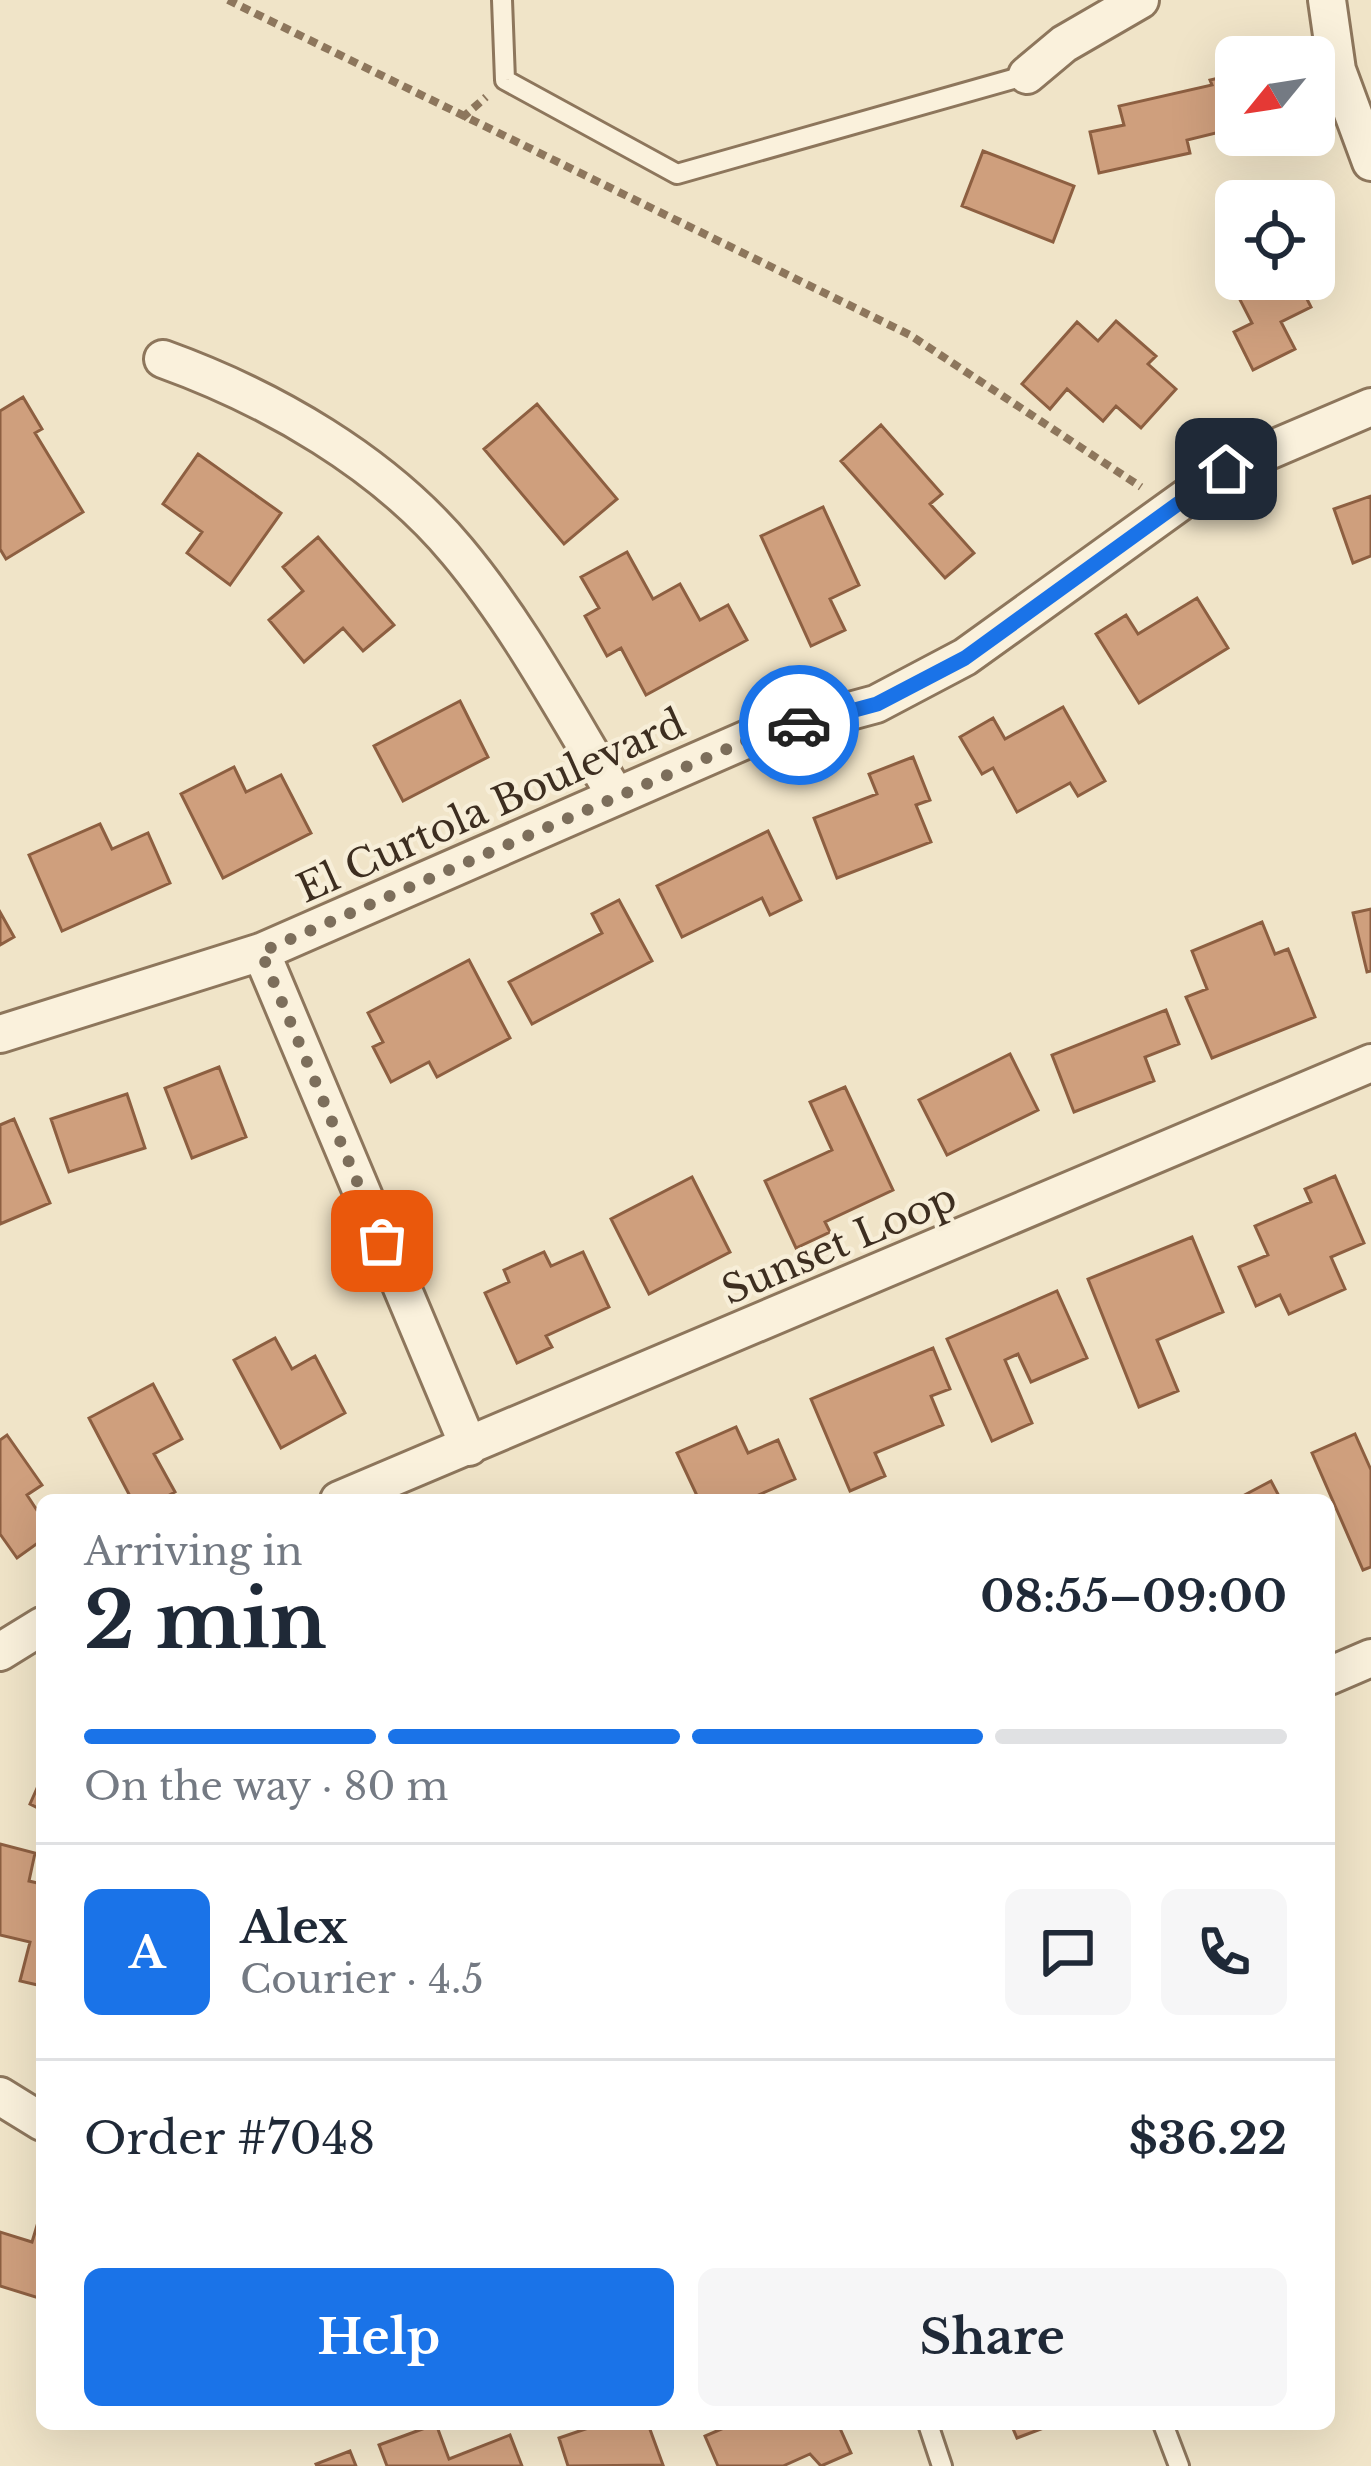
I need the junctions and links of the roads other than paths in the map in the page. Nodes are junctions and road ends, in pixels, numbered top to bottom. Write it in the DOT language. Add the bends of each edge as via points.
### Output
graph roads {
  1 [pos="502,0"];
  2 [pos="1140,0"];
  3 [pos="1327,0"];
  4 [pos="1027,75"];
  5 [pos="1371,162"];
  6 [pos="163,359"];
  7 [pos="1371,407"];
  8 [pos="616,796"];
  9 [pos="261,952"];
  10 [pos="0,1034"];
  11 [pos="1371,1063"];
  12 [pos="470,1447"];
  13 [pos="354,1494"];
  14 [pos="36,1630"];
  15 [pos="0,1652"];
  16 [pos="1371,1658"];
  17 [pos="1335,1673"];
  18 [pos="0,2096"];
  19 [pos="36,2118"];
  20 [pos="930,2430"];
  21 [pos="1165,2430"];
  22 [pos="942,2466"];
  23 [pos="1178,2466"];
  1 -- 4 [label="lane" via="505,80 677,174"];
  2 -- 4 [label="street"];
  3 -- 5 [label="street" via="1337,70"];
  6 -- 8 [label="street" via="244,388 395,488 457,551 513,628"];
  7 -- 8 [label="street, El Curtola Boulevard" via="1226,469 965,658 877,704 750,739"];
  8 -- 9 [label="street, El Curtola Boulevard"];
  9 -- 10 [label="street, El Curtola Boulevard"];
  9 -- 12 [label="street"];
  11 -- 12 [label="street, Sunset Loop"];
  12 -- 13 [label="street, Sunset Loop"];
  14 -- 15 [label="street"];
  16 -- 17 [label="street"];
  18 -- 19 [label="street"];
  20 -- 22 [label="lane"];
  21 -- 23 [label="lane"];
}
